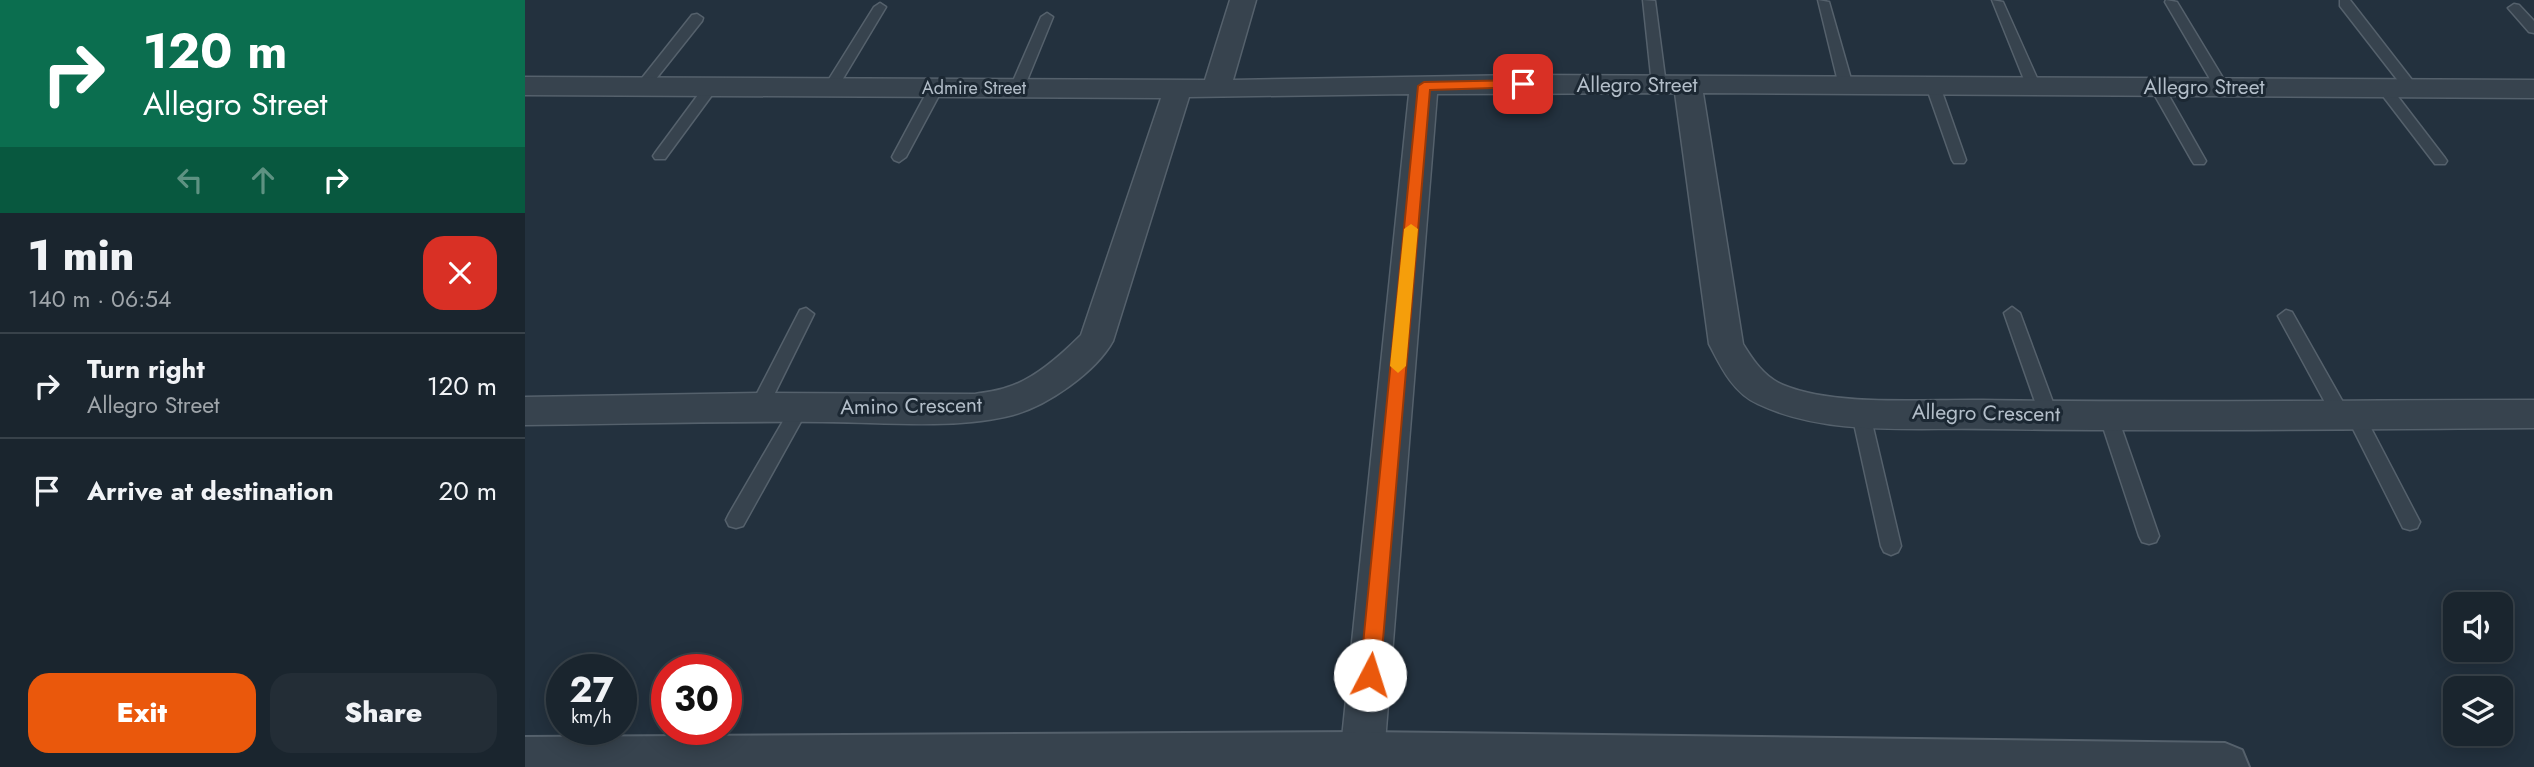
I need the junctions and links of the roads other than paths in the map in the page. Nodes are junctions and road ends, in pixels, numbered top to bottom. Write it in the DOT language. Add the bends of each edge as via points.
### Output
graph roads {
  1 [pos="1243,0"];
  2 [pos="1649,1"];
  3 [pos="1823,2"];
  4 [pos="1997,2"];
  5 [pos="2171,2"];
  6 [pos="2345,3"];
  7 [pos="880,7"];
  8 [pos="2514,8"];
  9 [pos="1047,17"];
  10 [pos="697,18"];
  11 [pos="2534,29"];
  12 [pos="1674,85"];
  13 [pos="525,86"];
  14 [pos="643,86"];
  15 [pos="1424,86"];
  16 [pos="1846,86"];
  17 [pos="1933,86"];
  18 [pos="711,87"];
  19 [pos="831,87"];
  20 [pos="1217,87"];
  21 [pos="2034,87"];
  22 [pos="2157,87"];
  23 [pos="936,88"];
  24 [pos="1017,88"];
  25 [pos="2222,88"];
  26 [pos="2397,88"];
  27 [pos="1178,89"];
  28 [pos="2534,89"];
  29 [pos="660,156"];
  30 [pos="899,157"];
  31 [pos="1959,160"];
  32 [pos="2199,161"];
  33 [pos="2440,161"];
  34 [pos="2012,313"];
  35 [pos="806,314"];
  36 [pos="2286,316"];
  37 [pos="759,407"];
  38 [pos="799,409"];
  39 [pos="1860,410"];
  40 [pos="525,411"];
  41 [pos="2347,414"];
  42 [pos="2534,414"];
  43 [pos="2108,415"];
  44 [pos="2049,416"];
  45 [pos="736,520"];
  46 [pos="2410,522"];
  47 [pos="2149,536"];
  48 [pos="1891,546"];
  49 [pos="525,761"];
  50 [pos="1362,761"];
  51 [pos="2225,767"];
  1 -- 20 [label="street"];
  2 -- 12 [label="lane"];
  3 -- 16 [label="lane"];
  4 -- 21 [label="lane"];
  5 -- 25 [label="lane"];
  6 -- 26 [label="lane"];
  7 -- 19 [label="lane"];
  8 -- 11 [label="lane"];
  9 -- 24 [label="lane"];
  10 -- 14 [label="lane"];
  12 -- 15 [label="street, Allegro Street"];
  12 -- 16 [label="street, Allegro Street"];
  12 -- 39 [label="street, Allegro Crescent" via="1726,344 1738,369 1751,383 1779,398"];
  13 -- 14 [label="street, Admire Street"];
  14 -- 18 [label="street, Admire Street"];
  15 -- 20 [label="street, Admire Street"];
  15 -- 50 [label="street"];
  16 -- 17 [label="street, Allegro Street"];
  17 -- 21 [label="street, Allegro Street"];
  17 -- 31 [label="lane"];
  18 -- 19 [label="street, Admire Street"];
  18 -- 29 [label="lane"];
  19 -- 23 [label="street, Admire Street"];
  20 -- 27 [label="street, Admire Street"];
  21 -- 22 [label="street, Allegro Street"];
  22 -- 25 [label="street, Allegro Street"];
  22 -- 32 [label="lane"];
  23 -- 24 [label="street, Admire Street"];
  23 -- 30 [label="lane"];
  24 -- 27 [label="street, Admire Street"];
  25 -- 26 [label="street, Allegro Street"];
  26 -- 28 [label="street, Allegro Street"];
  26 -- 33 [label="lane"];
  27 -- 38 [label="street, Amino Crescent" via="1095,341 1079,359 1033,392 975,408"];
  34 -- 44 [label="lane"];
  35 -- 37 [label="lane"];
  36 -- 41 [label="lane"];
  37 -- 38 [label="street, Amino Crescent"];
  37 -- 40 [label="street, Amino Crescent"];
  38 -- 45 [label="lane"];
  39 -- 44 [label="street, Allegro Crescent"];
  39 -- 48 [label="lane"];
  41 -- 42 [label="street, Allegro Crescent"];
  41 -- 43 [label="street, Allegro Crescent"];
  41 -- 46 [label="lane"];
  43 -- 44 [label="street, Allegro Crescent"];
  43 -- 47 [label="lane"];
  49 -- 50 [label="street"];
  50 -- 51 [label="street"];
}
